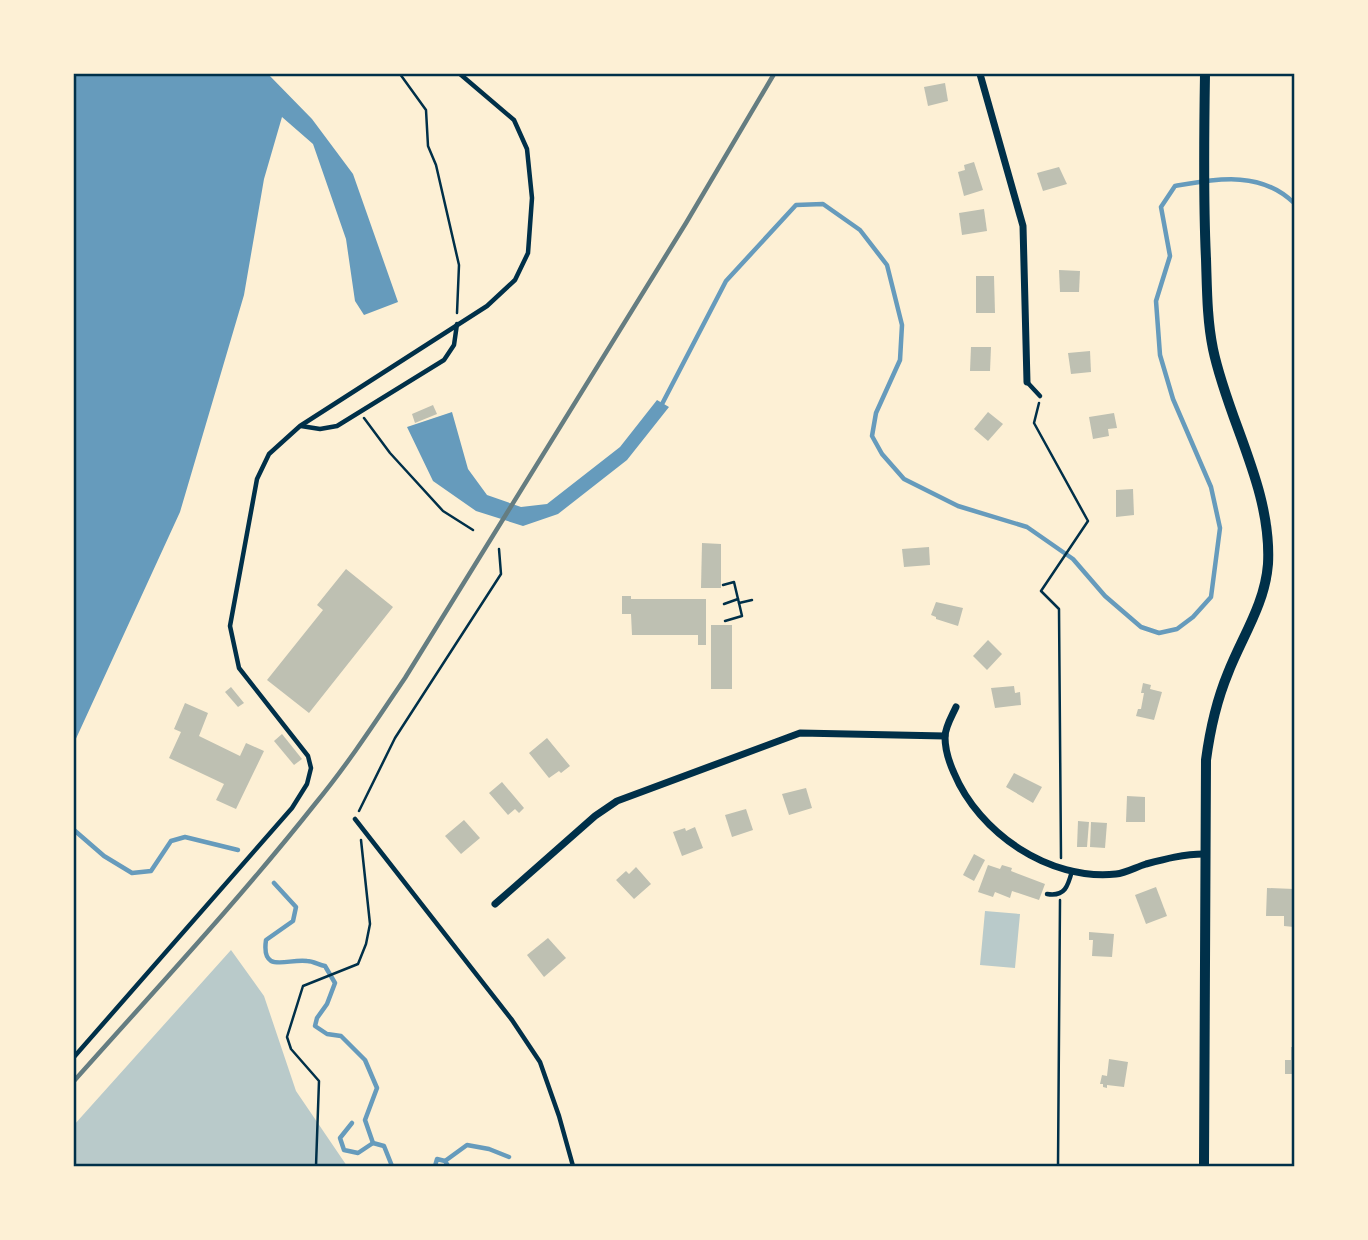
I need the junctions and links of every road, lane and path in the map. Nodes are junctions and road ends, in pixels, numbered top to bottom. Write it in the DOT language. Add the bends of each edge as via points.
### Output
graph roads {
  1 [pos="400,74"];
  2 [pos="460,74"];
  3 [pos="980,74"];
  4 [pos="1205,74"];
  5 [pos="457,324"];
  6 [pos="1027,382"];
  7 [pos="1040,396"];
  8 [pos="360,412"];
  9 [pos="300,426"];
  10 [pos="473,530"];
  11 [pos="499,549"];
  12 [pos="723,585"];
  13 [pos="752,600"];
  14 [pos="739,601"];
  15 [pos="724,604"];
  16 [pos="725,621"];
  17 [pos="956,707"];
  18 [pos="945,736"];
  19 [pos="355,819"];
  20 [pos="1204,855"];
  21 [pos="1061,868"];
  22 [pos="1072,870"];
  23 [pos="1047,894"];
  24 [pos="1060,895"];
  25 [pos="495,904"];
  26 [pos="74,1058"];
  27 [pos="316,1167"];
  28 [pos="573,1167"];
  29 [pos="1058,1167"];
  30 [pos="1204,1167"];
  1 -- 5 [label="path" via="426,110 428,146 459,265"];
  2 -- 5 [label="lane" via="514,120 527,149 532,198 528,253 515,280 487,306"];
  3 -- 6 [label="street" via="1023,226"];
  4 -- 20 [label="street" via="1204,222 1212,346 1266,519 1268,566 1257,610 1212,715"];
  5 -- 8 [label="lane" via="454,345 444,360"];
  5 -- 9 [label="lane"];
  6 -- 7 [label="lane"];
  7 -- 21 [label="path" via="1034,423 1088,521 1041,591 1059,609"];
  8 -- 9 [label="lane" via="337,426"];
  8 -- 10 [label="path" via="443,511"];
  9 -- 26 [label="lane" via="269,454 257,479 230,626 239,668 308,756 307,784 245,864"];
  11 -- 19 [label="path" via="501,574 396,738"];
  12 -- 14 [label="path" via="734,582"];
  13 -- 14 [label="path"];
  14 -- 15 [label="path"];
  14 -- 16 [label="path" via="742,616"];
  17 -- 18 [label="street"];
  18 -- 21 [label="street" via="948,760 971,805 1006,839"];
  18 -- 25 [label="street" via="800,733 630,796 595,816"];
  19 -- 27 [label="path" via="370,923 366,944 358,964 303,986 287,1037 291,1049 318,1081"];
  19 -- 28 [label="lane" via="540,1062"];
  20 -- 22 [label="street" via="1186,854 1116,874"];
  20 -- 30 [label="street"];
  21 -- 22 [label="street"];
  22 -- 24 [label="lane"];
  23 -- 24 [label="lane"];
  24 -- 29 [label="path"];
}
